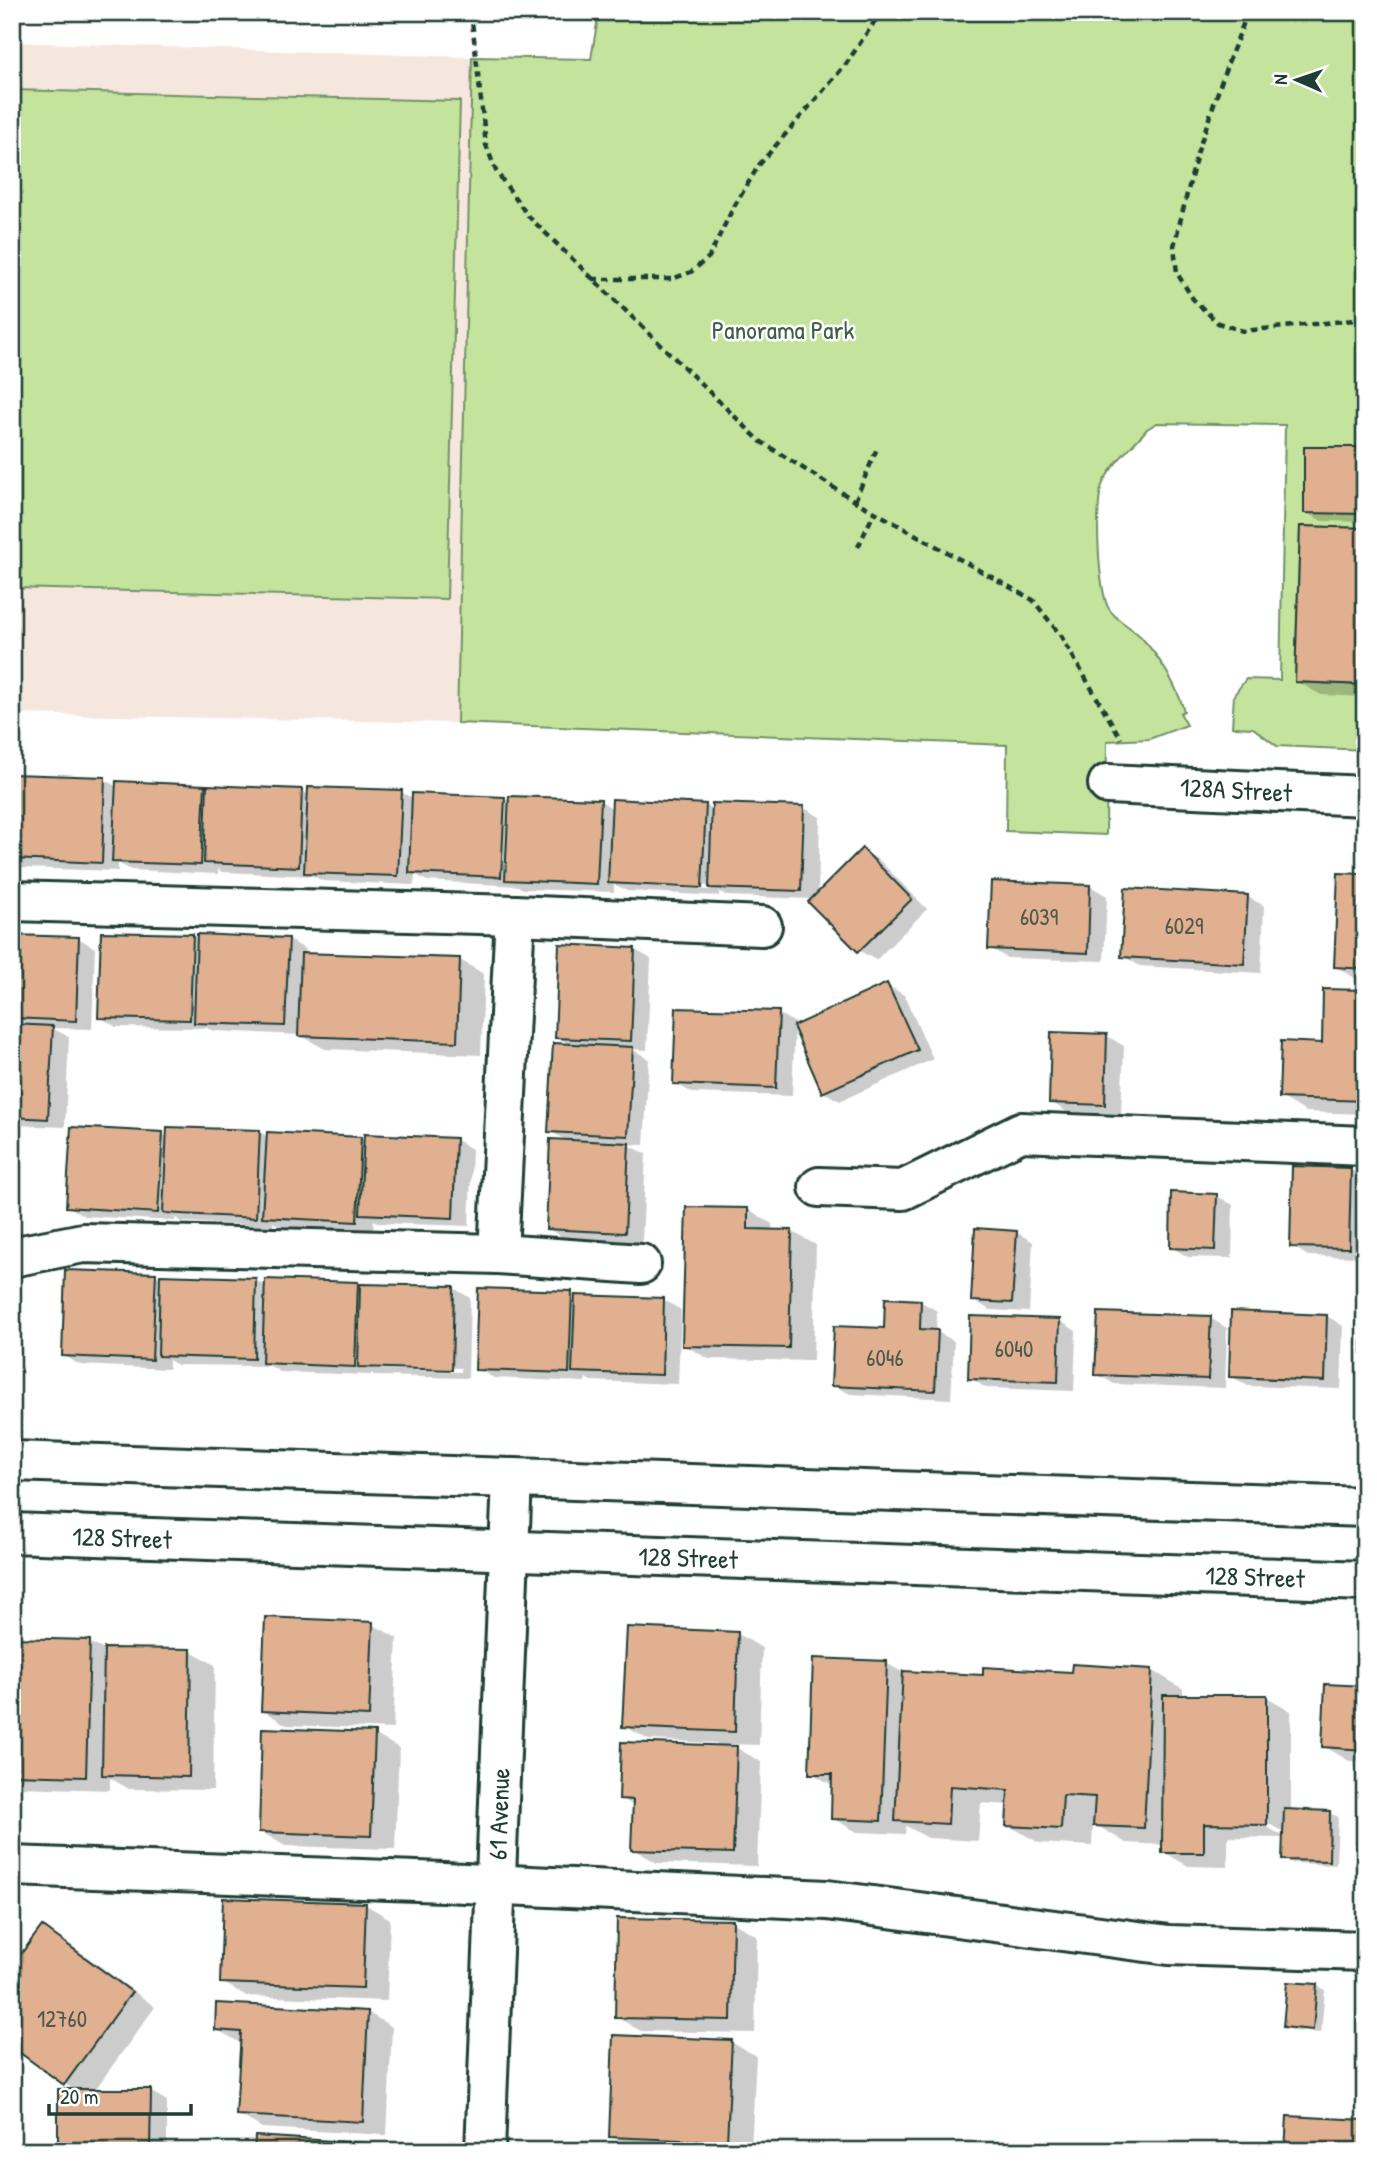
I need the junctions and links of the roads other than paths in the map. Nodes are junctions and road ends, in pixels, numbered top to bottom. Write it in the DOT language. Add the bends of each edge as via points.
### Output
graph roads {
  1 [pos="1108,784"];
  2 [pos="1365,796"];
  3 [pos="12,901"];
  4 [pos="516,915"];
  5 [pos="762,926"];
  6 [pos="1365,1146"];
  7 [pos="819,1187"];
  8 [pos="498,1254"];
  9 [pos="12,1257"];
  10 [pos="641,1264"];
  11 [pos="12,1461"];
  12 [pos="512,1478"];
  13 [pos="1365,1507"];
  14 [pos="12,1533"];
  15 [pos="508,1552"];
  16 [pos="1365,1581"];
  17 [pos="12,1866"];
  18 [pos="496,1884"];
  19 [pos="1365,1951"];
  20 [pos="485,2151"];
  1 -- 2 [label="main road, 128A Street"];
  3 -- 4 [label="main road"];
  4 -- 5 [label="main road"];
  4 -- 8 [label="main road"];
  6 -- 7 [label="main road" via="1021,1132 903,1190"];
  8 -- 9 [label="main road" via="83,1243"];
  8 -- 10 [label="main road"];
  11 -- 12 [label="main road"];
  12 -- 13 [label="main road"];
  12 -- 15 [label="main road, 61 Avenue"];
  14 -- 15 [label="main road, 128 Street"];
  15 -- 16 [label="main road, 128 Street"];
  15 -- 18 [label="main road, 61 Avenue"];
  17 -- 18 [label="main road"];
  18 -- 19 [label="main road" via="827,1900 1169,1945"];
  18 -- 20 [label="main road, 61 Avenue"];
}
